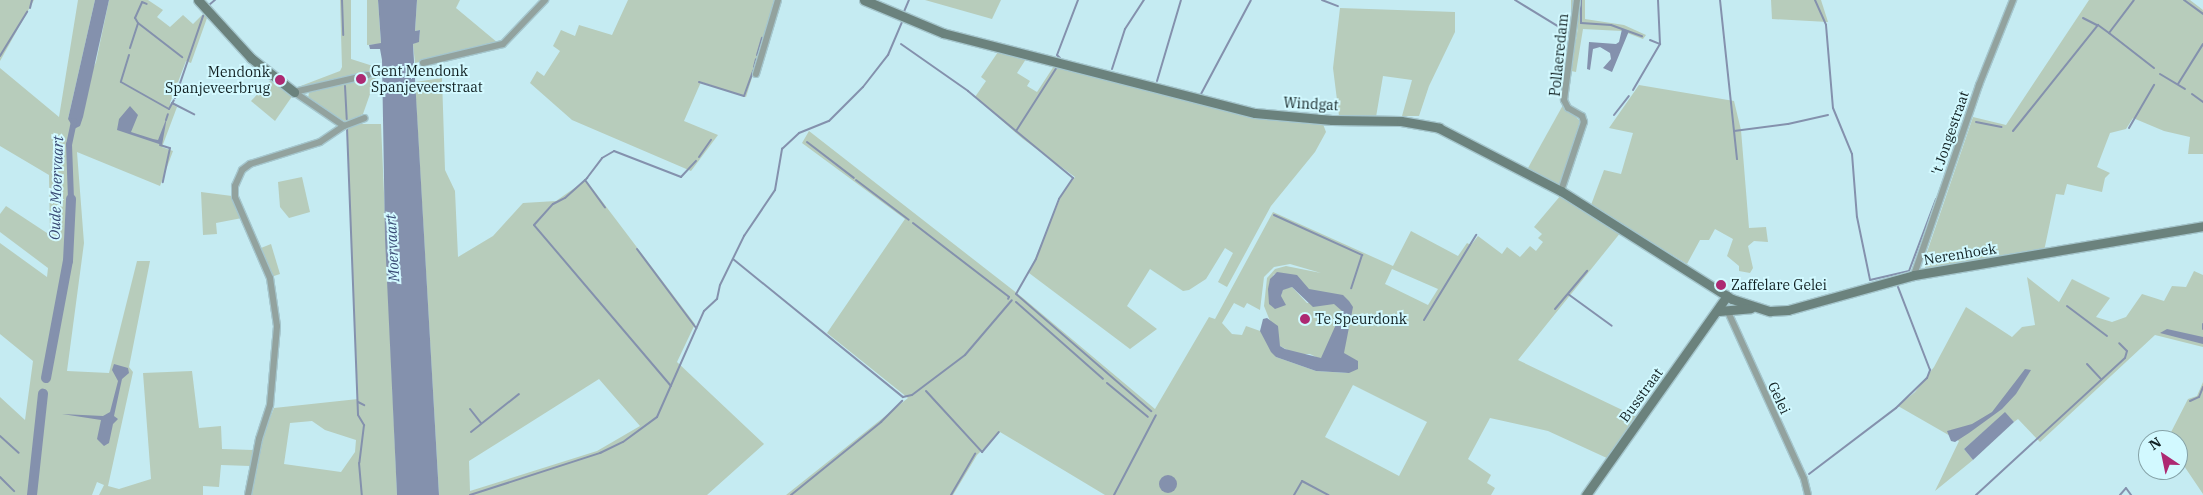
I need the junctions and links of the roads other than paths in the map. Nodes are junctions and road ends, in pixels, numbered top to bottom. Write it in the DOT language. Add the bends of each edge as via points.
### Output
graph roads {
  1 [pos="198,0"];
  2 [pos="545,0"];
  3 [pos="778,0"];
  4 [pos="864,0"];
  5 [pos="1577,0"];
  6 [pos="2013,0"];
  7 [pos="423,63"];
  8 [pos="756,74"];
  9 [pos="368,75"];
  10 [pos="294,92"];
  11 [pos="365,118"];
  12 [pos="344,126"];
  13 [pos="1561,190"];
  14 [pos="2203,226"];
  15 [pos="1914,275"];
  16 [pos="1727,296"];
  17 [pos="1753,307"];
  18 [pos="1723,312"];
  19 [pos="248,495"];
  20 [pos="1586,495"];
  21 [pos="1808,495"];
  1 -- 10 [label="street" via="251,58"];
  2 -- 7 [label="street" via="503,44"];
  3 -- 8 [label="street"];
  4 -- 13 [label="street, Windgat" via="942,33 1255,112 1323,120 1422,123 1502,158"];
  5 -- 13 [label="street, Pollaeredam" via="1564,100 1568,108 1582,116 1584,122"];
  6 -- 15 [label="street, 't Jongestraat" via="1979,85"];
  9 -- 10 [label="street"];
  10 -- 12 [label="street"];
  11 -- 12 [label="street"];
  12 -- 19 [label="street" via="320,142 250,164 242,170 235,186 234,196 270,278 276,312 272,394"];
  13 -- 16 [label="street, Windgat"];
  14 -- 15 [label="street, Nerenhoek"];
  15 -- 17 [label="street, Nerenhoek" via="1788,310"];
  16 -- 17 [label="street, Nerenhoek"];
  16 -- 18 [label="street, Busstraat"];
  17 -- 18 [label="street"];
  18 -- 20 [label="street, Busstraat"];
  18 -- 21 [label="street, Gelei" via="1804,479"];
}
